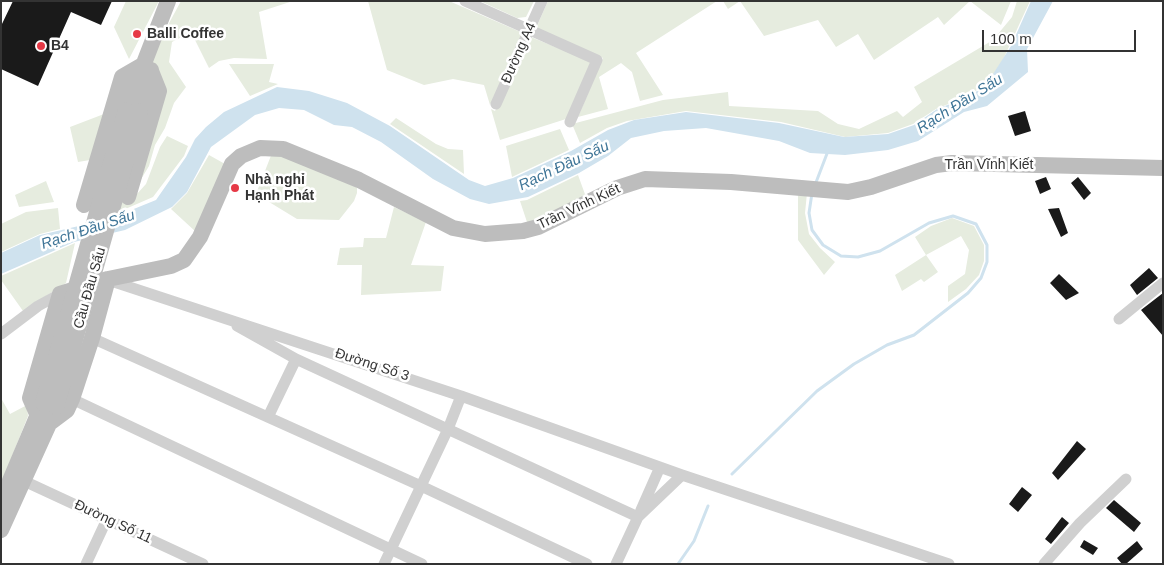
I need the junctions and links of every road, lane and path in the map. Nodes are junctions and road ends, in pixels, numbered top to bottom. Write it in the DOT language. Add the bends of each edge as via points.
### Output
graph roads {
  1 [pos="168,1"];
  2 [pos="178,1"];
  3 [pos="465,1"];
  4 [pos="542,1"];
  5 [pos="529,30"];
  6 [pos="146,68"];
  7 [pos="496,104"];
  8 [pos="570,122"];
  9 [pos="1162,169"];
  10 [pos="128,197"];
  11 [pos="84,205"];
  12 [pos="108,279"];
  13 [pos="1163,283"];
  14 [pos="60,294"];
  15 [pos="215,314"];
  16 [pos="1119,320"];
  17 [pos="1,334"];
  18 [pos="92,338"];
  19 [pos="296,359"];
  20 [pos="461,396"];
  21 [pos="72,399"];
  22 [pos="47,412"];
  23 [pos="268,418"];
  24 [pos="448,429"];
  25 [pos="660,467"];
  26 [pos="682,475"];
  27 [pos="1126,479"];
  28 [pos="24,480"];
  29 [pos="421,486"];
  30 [pos="1,502"];
  31 [pos="638,517"];
  32 [pos="107,519"];
  33 [pos="1,530"];
  34 [pos="391,549"];
  35 [pos="196,562"];
  36 [pos="86,564"];
  37 [pos="384,564"];
  38 [pos="422,564"];
  39 [pos="587,564"];
  40 [pos="616,564"];
  41 [pos="949,564"];
  42 [pos="1044,564"];
  1 -- 6 [label="main road"];
  2 -- 6 [label="main road"];
  3 -- 5 [label="street"];
  4 -- 5 [label="street, Đường A4"];
  5 -- 7 [label="street, Đường A4"];
  5 -- 8 [label="street" via="597,60"];
  6 -- 10 [label="main road" via="159,92"];
  6 -- 11 [label="main road" via="122,77"];
  6 -- 22 [label="main road, Cầu Đầu Sấu, bridge"];
  9 -- 12 [label="main road, Trần Vĩnh Kiết" via="952,163 920,170 859,191 646,179 617,188 538,227 485,234 453,228 359,180 283,149 260,148 232,164 200,237 184,260 171,266"];
  12 -- 14 [label="main road, Trần Vĩnh Kiết"];
  12 -- 15 [label="street, Đường Số 3"];
  12 -- 18 [label="main road"];
  13 -- 16 [label="street"];
  14 -- 17 [label="street, Trần Vĩnh Kiết"];
  14 -- 22 [label="main road" via="30,398"];
  15 -- 19 [label="street"];
  15 -- 20 [label="street, Đường Số 3"];
  18 -- 21 [label="main road"];
  18 -- 23 [label="street"];
  19 -- 23 [label="street"];
  19 -- 24 [label="street"];
  20 -- 24 [label="street"];
  20 -- 25 [label="street, Đường Số 3"];
  21 -- 22 [label="main road" via="67,410"];
  21 -- 34 [label="street"];
  22 -- 28 [label="main road"];
  22 -- 30 [label="main road"];
  23 -- 29 [label="street"];
  24 -- 29 [label="street"];
  24 -- 31 [label="street"];
  25 -- 26 [label="street, Đường Số 3"];
  25 -- 31 [label="street"];
  26 -- 31 [label="street"];
  26 -- 41 [label="street, Đường Số 3"];
  27 -- 42 [label="street"];
  28 -- 32 [label="street, Đường Số 11"];
  28 -- 33 [label="main road"];
  29 -- 34 [label="street"];
  29 -- 39 [label="street"];
  31 -- 40 [label="street"];
  32 -- 35 [label="street, Đường Số 11"];
  32 -- 36 [label="street"];
  34 -- 37 [label="street"];
  34 -- 38 [label="street"];
}
